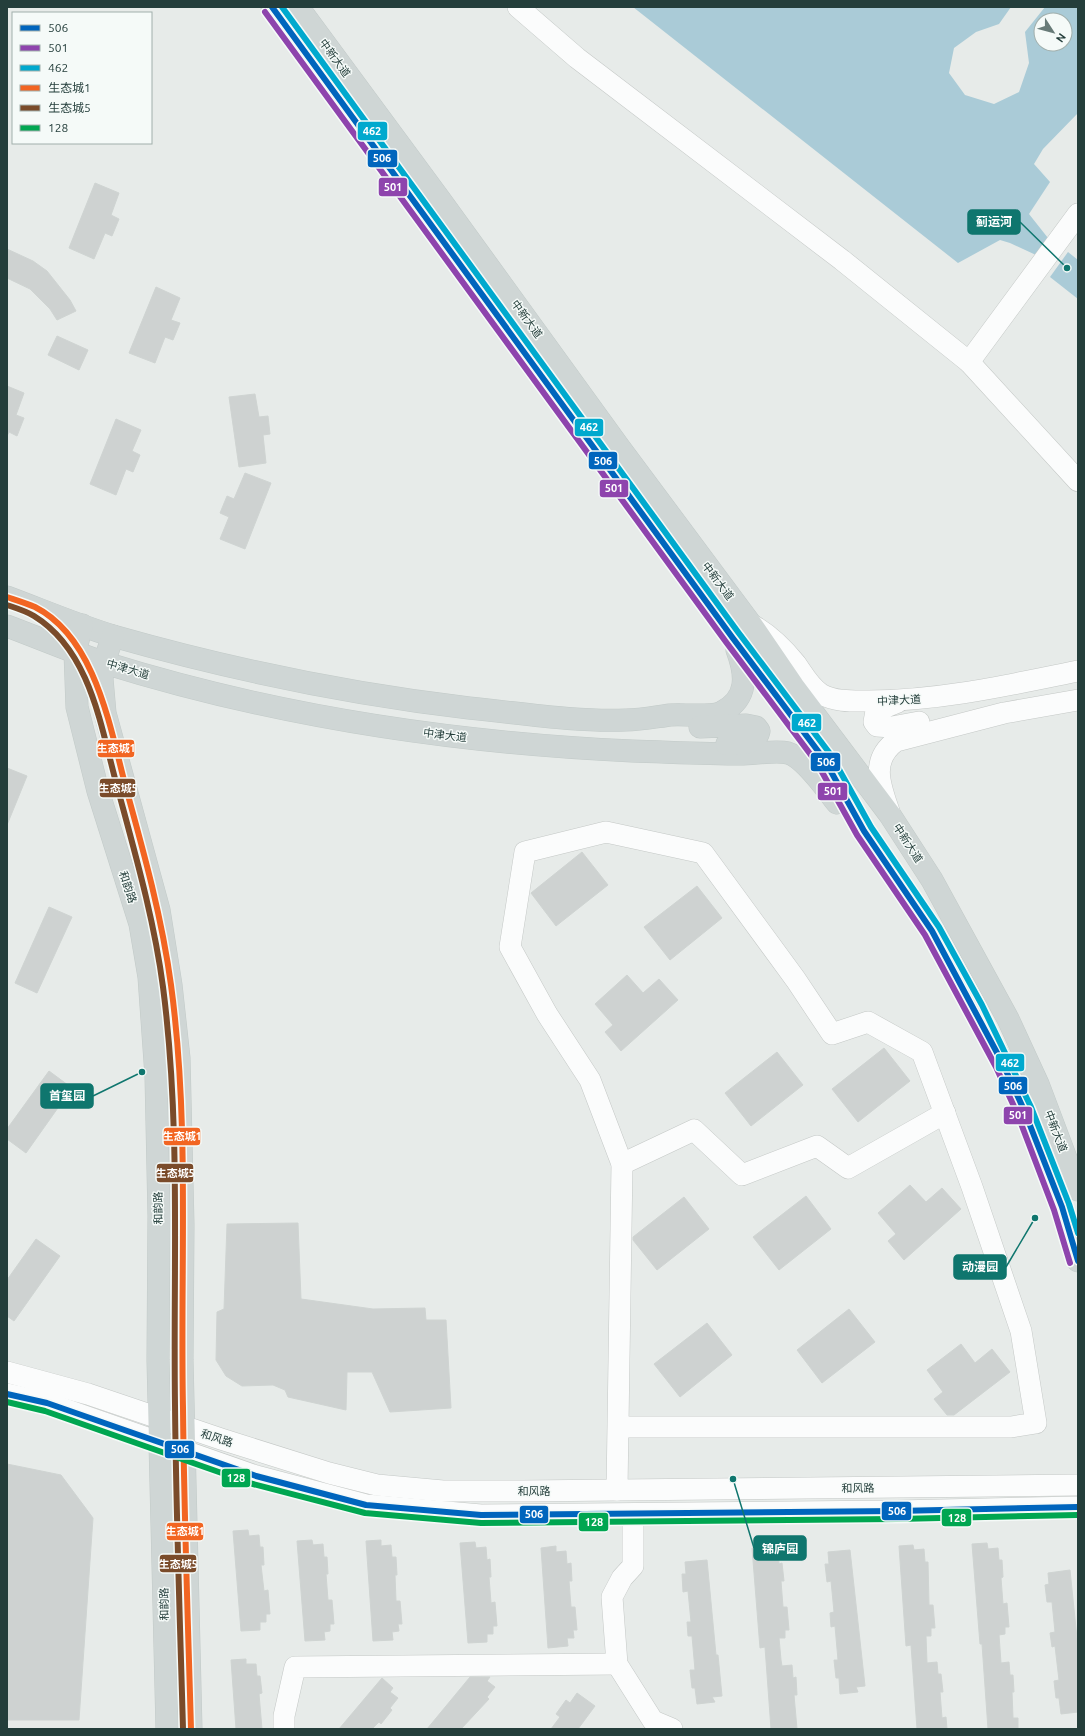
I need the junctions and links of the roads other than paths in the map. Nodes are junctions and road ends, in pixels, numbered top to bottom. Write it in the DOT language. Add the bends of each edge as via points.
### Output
graph roads {
  1 [pos="272,7"];
  2 [pos="298,7"];
  3 [pos="518,7"];
  4 [pos="1078,214"];
  5 [pos="969,362"];
  6 [pos="1078,480"];
  7 [pos="7,597"];
  8 [pos="750,623"];
  9 [pos="7,626"];
  10 [pos="32,635"];
  11 [pos="113,636"];
  12 [pos="732,637"];
  13 [pos="79,644"];
  14 [pos="104,662"];
  15 [pos="1078,671"];
  16 [pos="1078,700"];
  17 [pos="900,701"];
  18 [pos="77,707"];
  19 [pos="105,713"];
  20 [pos="1004,713"];
  21 [pos="626,720"];
  22 [pos="630,751"];
  23 [pos="890,815"];
  24 [pos="864,831"];
  25 [pos="945,1113"];
  26 [pos="622,1164"];
  27 [pos="1078,1190"];
  28 [pos="1078,1261"];
  29 [pos="7,1372"];
  30 [pos="7,1394"];
  31 [pos="159,1418"];
  32 [pos="184,1427"];
  33 [pos="618,1427"];
  34 [pos="160,1442"];
  35 [pos="184,1451"];
  36 [pos="1078,1485"];
  37 [pos="617,1490"];
  38 [pos="1078,1507"];
  39 [pos="632,1514"];
  40 [pos="617,1664"];
  41 [pos="167,1729"];
  42 [pos="191,1729"];
  43 [pos="284,1729"];
  44 [pos="672,1729"];
  1 -- 12 [label="main road, 中新大道"];
  2 -- 8 [label="main road, 中新大道"];
  3 -- 5 [label="street" via="577,58 842,260"];
  4 -- 5 [label="street"];
  5 -- 6 [label="street"];
  7 -- 13 [label="main road, 中津大道" via="35,607"];
  8 -- 17 [label="street, 中津大道" via="778,644 821,694 840,700"];
  8 -- 23 [label="main road, 中新大道"];
  9 -- 10 [label="main road, 中津大道"];
  10 -- 13 [label="main road, 中津大道"];
  10 -- 18 [label="main road" via="63,663 69,675"];
  11 -- 13 [label="main road, 中津大道"];
  11 -- 14 [label="main road, 和韵路"];
  11 -- 21 [label="main road, 中津大道" via="240,668 372,694 558,718"];
  12 -- 21 [label="main road, 中津大道" via="744,672 740,697 732,706 720,714 672,715"];
  12 -- 24 [label="main road, 中新大道" via="824,759"];
  13 -- 14 [label="main road, 中津大道"];
  13 -- 18 [label="main road, 和韵路"];
  13 -- 19 [label="main road"];
  14 -- 19 [label="main road, 和韵路" via="102,679"];
  14 -- 22 [label="main road, 中津大道" via="208,692 282,709 398,729 501,741"];
  15 -- 17 [label="street, 中津大道" via="968,692"];
  16 -- 20 [label="street"];
  17 -- 20 [label="street" via="876,711 874,722 877,726 892,727 961,716"];
  18 -- 31 [label="main road, 和韵路" via="98,791 140,924 149,976 156,1084 159,1216"];
  19 -- 32 [label="main road, 和韵路" via="159,910 171,985 179,1058"];
  20 -- 23 [label="street" via="907,737 888,746 879,772 880,784"];
  21 -- 22 [label="main road" via="685,727 746,726 756,727 759,731 758,736 747,742 671,744"];
  22 -- 24 [label="main road, 中津大道" via="789,754 804,764"];
  23 -- 27 [label="main road, 中新大道" via="932,880 1008,1019 1038,1084"];
  24 -- 28 [label="main road, 中新大道" via="932,931 1003,1064 1062,1207"];
  25 -- 26 [label="street" via="848,1168 817,1146 742,1175 694,1130"];
  25 -- 26 [label="street" via="922,1052 868,1022 832,1034 796,980 703,853 606,832 525,852 510,947 547,1014 590,1080"];
  25 -- 33 [label="street" via="1022,1331 1036,1423 1011,1427"];
  26 -- 33 [label="street"];
  29 -- 31 [label="street, 和风路" via="88,1394"];
  30 -- 34 [label="street, 和风路" via="47,1403"];
  31 -- 32 [label="street, 和风路"];
  31 -- 34 [label="main road, 和韵路"];
  32 -- 35 [label="main road, 和韵路"];
  32 -- 37 [label="street, 和风路" via="329,1474 376,1484 443,1491"];
  33 -- 37 [label="street"];
  34 -- 35 [label="street, 和风路"];
  34 -- 41 [label="main road, 和韵路"];
  35 -- 39 [label="street, 和风路" via="256,1476 366,1505 481,1515"];
  35 -- 42 [label="main road, 和韵路"];
  36 -- 37 [label="street, 和风路"];
  38 -- 39 [label="street, 和风路"];
  39 -- 40 [label="street" via="633,1566 622,1578 612,1597"];
  40 -- 43 [label="street" via="295,1667 284,1716"];
  40 -- 44 [label="street" via="653,1721"];
}
